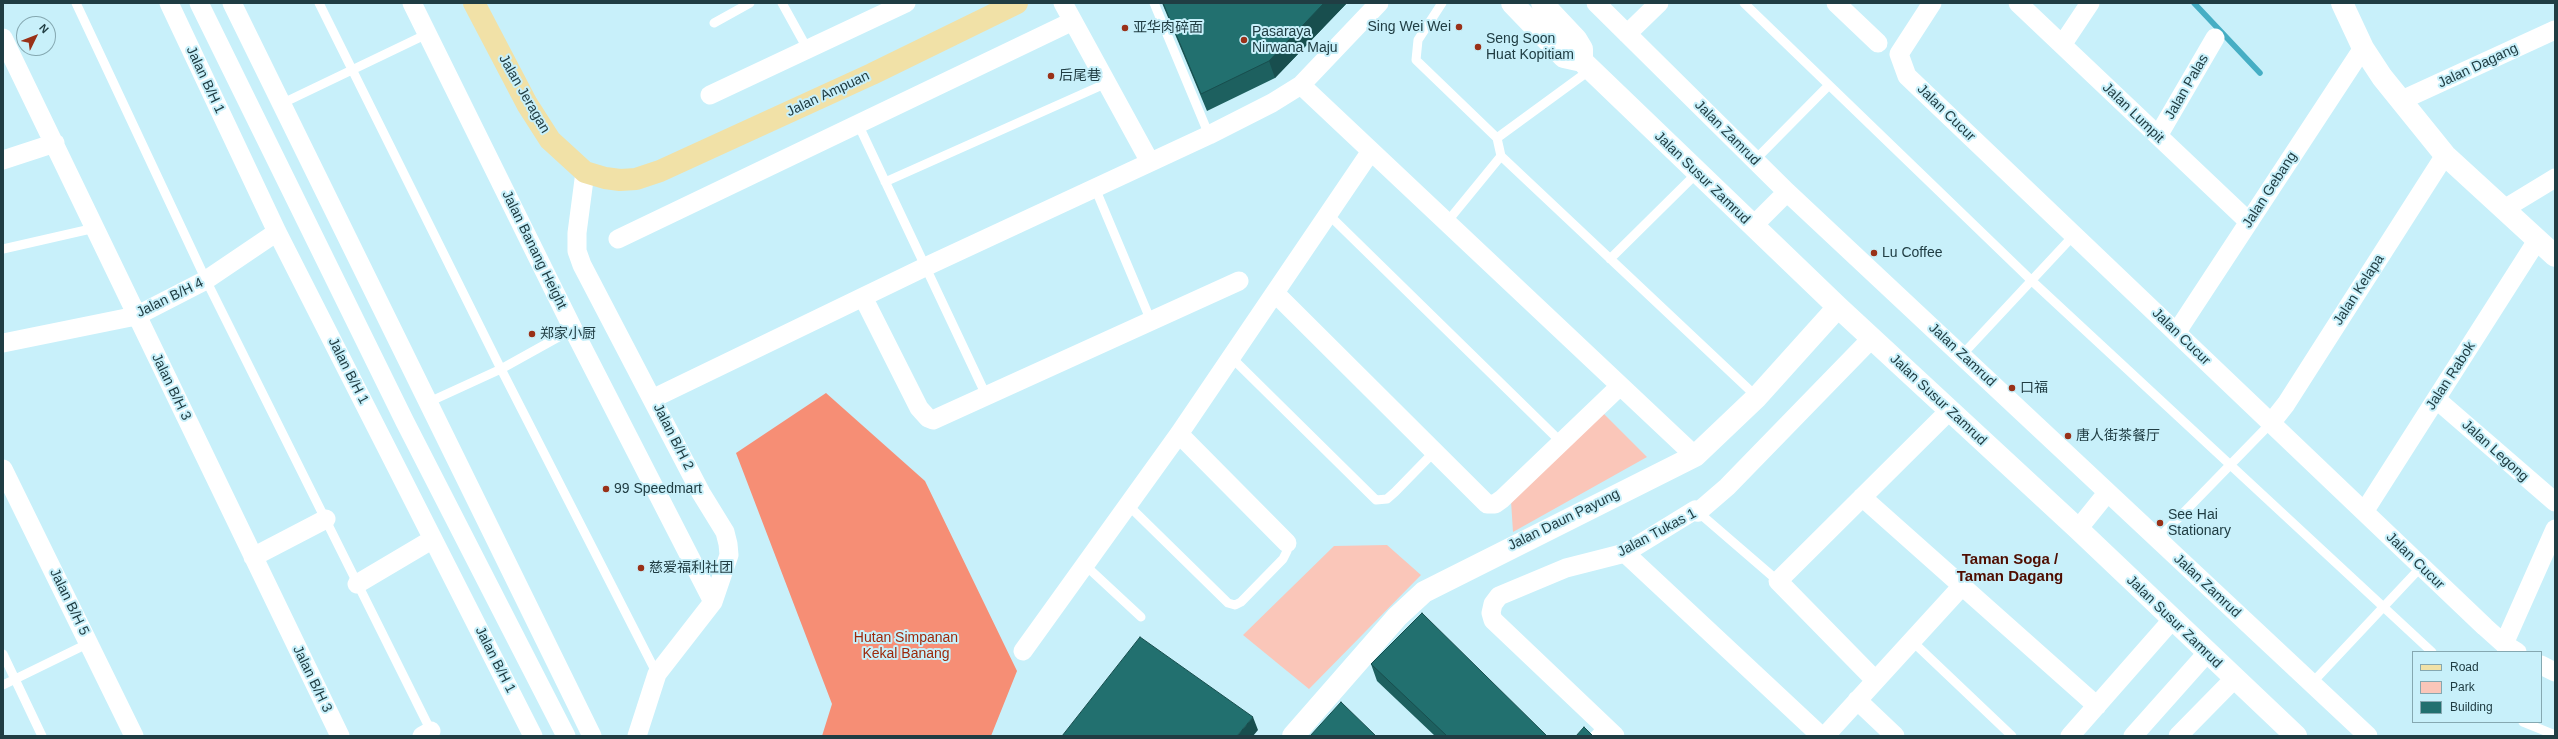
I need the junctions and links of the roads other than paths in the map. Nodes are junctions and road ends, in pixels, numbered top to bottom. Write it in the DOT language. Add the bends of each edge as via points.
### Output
graph roads {
  1 [pos="76,3"];
  2 [pos="169,3"];
  3 [pos="198,3"];
  4 [pos="232,3"];
  5 [pos="319,3"];
  6 [pos="412,3"];
  7 [pos="750,3"];
  8 [pos="782,3"];
  9 [pos="906,3"];
  10 [pos="1016,3"];
  11 [pos="1154,3"];
  12 [pos="1379,3"];
  13 [pos="1442,3"];
  14 [pos="1512,3"];
  15 [pos="1542,3"];
  16 [pos="1596,3"];
  17 [pos="1659,3"];
  18 [pos="1744,3"];
  19 [pos="1836,3"];
  20 [pos="1932,3"];
  21 [pos="2018,3"];
  22 [pos="2090,3"];
  23 [pos="2342,3"];
  24 [pos="478,4"];
  25 [pos="1070,9"];
  26 [pos="714,23"];
  27 [pos="2555,30"];
  28 [pos="427,34"];
  29 [pos="1627,34"];
  30 [pos="3,38"];
  31 [pos="2215,38"];
  32 [pos="1878,43"];
  33 [pos="2062,45"];
  34 [pos="2363,48"];
  35 [pos="808,50"];
  36 [pos="1586,66"];
  37 [pos="352,72"];
  38 [pos="1107,83"];
  39 [pos="1301,85"];
  40 [pos="1829,85"];
  41 [pos="710,95"];
  42 [pos="2400,101"];
  43 [pos="281,104"];
  44 [pos="858,124"];
  45 [pos="1209,135"];
  46 [pos="2158,136"];
  47 [pos="1496,138"];
  48 [pos="55,143"];
  49 [pos="1371,151"];
  50 [pos="2445,155"];
  51 [pos="1501,156"];
  52 [pos="3,160"];
  53 [pos="1755,160"];
  54 [pos="1150,162"];
  55 [pos="585,172"];
  56 [pos="1697,173"];
  57 [pos="2555,178"];
  58 [pos="636,179"];
  59 [pos="886,182"];
  60 [pos="1095,188"];
  61 [pos="1787,192"];
  62 [pos="2504,209"];
  63 [pos="1328,214"];
  64 [pos="1446,222"];
  65 [pos="2249,222"];
  66 [pos="1753,226"];
  67 [pos="95,228"];
  68 [pos="277,232"];
  69 [pos="2074,235"];
  70 [pos="618,239"];
  71 [pos="2538,239"];
  72 [pos="3,249"];
  73 [pos="2555,256"];
  74 [pos="1610,259"];
  75 [pos="925,267"];
  76 [pos="206,280"];
  77 [pos="1239,281"];
  78 [pos="2032,281"];
  79 [pos="1274,293"];
  80 [pos="863,297"];
  81 [pos="1838,307"];
  82 [pos="136,316"];
  83 [pos="1151,321"];
  84 [pos="573,329"];
  85 [pos="2176,333"];
  86 [pos="1872,338"];
  87 [pos="3,344"];
  88 [pos="1962,355"];
  89 [pos="1231,357"];
  90 [pos="501,369"];
  91 [pos="1620,386"];
  92 [pos="986,395"];
  93 [pos="1757,397"];
  94 [pos="654,398"];
  95 [pos="2436,399"];
  96 [pos="431,405"];
  97 [pos="1950,411"];
  98 [pos="405,422"];
  99 [pos="2270,423"];
  100 [pos="1179,434"];
  101 [pos="1561,442"];
  102 [pos="1434,452"];
  103 [pos="1695,456"];
  104 [pos="2230,465"];
  105 [pos="3,469"];
  106 [pos="2107,493"];
  107 [pos="1862,497"];
  108 [pos="2555,502"];
  109 [pos="1128,505"];
  110 [pos="1698,512"];
  111 [pos="2364,512"];
  112 [pos="326,519"];
  113 [pos="2078,528"];
  114 [pos="2555,529"];
  115 [pos="433,539"];
  116 [pos="2157,540"];
  117 [pos="1287,543"];
  118 [pos="1625,553"];
  119 [pos="253,557"];
  120 [pos="1085,565"];
  121 [pos="2421,567"];
  122 [pos="1778,581"];
  123 [pos="357,584"];
  124 [pos="1962,586"];
  125 [pos="713,602"];
  126 [pos="2383,608"];
  127 [pos="1140,617"];
  128 [pos="2172,620"];
  129 [pos="1912,641"];
  130 [pos="89,643"];
  131 [pos="2511,648"];
  132 [pos="1023,651"];
  133 [pos="2431,651"];
  134 [pos="2207,653"];
  135 [pos="3,654"];
  136 [pos="2542,666"];
  137 [pos="2555,672"];
  138 [pos="657,674"];
  139 [pos="2234,679"];
  140 [pos="15,680"];
  141 [pos="1875,680"];
  142 [pos="2312,683"];
  143 [pos="3,685"];
  144 [pos="1857,700"];
  145 [pos="2097,706"];
  146 [pos="2525,723"];
  147 [pos="1604,732"];
  148 [pos="429,734"];
  149 [pos="2555,735"];
  150 [pos="42,736"];
  151 [pos="134,736"];
  152 [pos="340,736"];
  153 [pos="533,736"];
  154 [pos="566,736"];
  155 [pos="592,736"];
  156 [pos="638,736"];
  157 [pos="1292,736"];
  158 [pos="1821,736"];
  159 [pos="1825,736"];
  160 [pos="1895,736"];
  161 [pos="2012,736"];
  162 [pos="2070,736"];
  163 [pos="2133,736"];
  164 [pos="2178,736"];
  165 [pos="2296,736"];
  166 [pos="2368,736"];
  1 -- 76 [label="lane"];
  2 -- 68 [label="street, Jalan B/H 1"];
  3 -- 98 [label="street"];
  4 -- 43 [label="street"];
  5 -- 37 [label="lane"];
  6 -- 28 [label="street, Jalan Banang Height"];
  7 -- 26 [label="lane"];
  8 -- 35 [label="lane"];
  9 -- 35 [label="street"];
  10 -- 58 [label="main road, Jalan Ampuan" via="872,74 660,171"];
  11 -- 45 [label="lane"];
  12 -- 39 [label="street"];
  13 -- 47 [label="lane" via="1418,40 1416,60"];
  14 -- 36 [label="street" via="1564,57"];
  15 -- 36 [label="street" via="1576,39 1582,49"];
  16 -- 29 [label="street, Jalan Zamrud"];
  17 -- 29 [label="street"];
  18 -- 40 [label="lane"];
  19 -- 32 [label="street"];
  20 -- 69 [label="street, Jalan Cucur" via="1899,54 1907,76"];
  21 -- 33 [label="street, Jalan Lumpit"];
  22 -- 33 [label="street"];
  23 -- 34 [label="street"];
  24 -- 55 [label="main road, Jalan Jeragan" via="527,104 550,140"];
  25 -- 38 [label="street"];
  25 -- 44 [label="street"];
  27 -- 42 [label="street, Jalan Dagang"];
  28 -- 37 [label="lane"];
  28 -- 84 [label="street, Jalan Banang Height"];
  29 -- 53 [label="street, Jalan Zamrud"];
  30 -- 48 [label="street, Jalan B/H 3"];
  31 -- 46 [label="street, Jalan Palas"];
  33 -- 46 [label="street, Jalan Lumpit"];
  34 -- 42 [label="street"];
  34 -- 65 [label="street, Jalan Gebang"];
  35 -- 41 [label="street"];
  36 -- 47 [label="lane"];
  36 -- 56 [label="street, Jalan Susur Zamrud"];
  37 -- 43 [label="lane"];
  37 -- 90 [label="lane"];
  38 -- 54 [label="street"];
  38 -- 59 [label="lane"];
  39 -- 45 [label="street"];
  39 -- 49 [label="street"];
  40 -- 53 [label="lane"];
  40 -- 78 [label="lane"];
  42 -- 50 [label="street"];
  43 -- 96 [label="street"];
  44 -- 59 [label="lane"];
  44 -- 70 [label="street"];
  45 -- 54 [label="street"];
  46 -- 65 [label="street, Jalan Lumpit"];
  47 -- 51 [label="lane"];
  48 -- 52 [label="street"];
  48 -- 67 [label="street, Jalan B/H 3"];
  49 -- 63 [label="street"];
  49 -- 64 [label="street"];
  50 -- 62 [label="street"];
  50 -- 99 [label="street, Jalan Kelapa" via="2286,404"];
  51 -- 64 [label="lane"];
  51 -- 74 [label="lane"];
  53 -- 61 [label="street, Jalan Zamrud"];
  54 -- 60 [label="street"];
  55 -- 58 [label="main road, Jalan Jeragan" via="605,178"];
  55 -- 94 [label="street, Jalan B/H 2" via="577,251 582,265"];
  56 -- 66 [label="street, Jalan Susur Zamrud"];
  56 -- 74 [label="lane"];
  57 -- 62 [label="street"];
  59 -- 75 [label="lane"];
  60 -- 75 [label="street"];
  60 -- 83 [label="lane"];
  61 -- 66 [label="street"];
  61 -- 88 [label="street, Jalan Zamrud"];
  62 -- 71 [label="street"];
  63 -- 79 [label="street"];
  63 -- 101 [label="lane"];
  64 -- 91 [label="street"];
  65 -- 85 [label="street, Jalan Gebang"];
  66 -- 81 [label="street, Jalan Susur Zamrud"];
  67 -- 72 [label="lane"];
  67 -- 82 [label="street, Jalan B/H 3"];
  68 -- 76 [label="street, Jalan B/H 4"];
  68 -- 115 [label="street, Jalan B/H 1"];
  69 -- 78 [label="lane"];
  69 -- 85 [label="street, Jalan Cucur"];
  71 -- 73 [label="street"];
  71 -- 95 [label="street, Jalan Rabok"];
  74 -- 93 [label="lane"];
  75 -- 80 [label="street"];
  75 -- 92 [label="lane"];
  76 -- 82 [label="street, Jalan B/H 4"];
  76 -- 112 [label="lane"];
  77 -- 83 [label="street"];
  78 -- 88 [label="lane"];
  78 -- 104 [label="lane"];
  79 -- 89 [label="street"];
  79 -- 102 [label="street"];
  80 -- 92 [label="street" via="919,408 928,418 933,420"];
  80 -- 94 [label="street"];
  81 -- 86 [label="street, Jalan Susur Zamrud"];
  81 -- 93 [label="street, Jalan Daun Payung"];
  82 -- 87 [label="street, Jalan B/H 4"];
  82 -- 119 [label="street, Jalan B/H 3"];
  83 -- 92 [label="street"];
  84 -- 90 [label="lane"];
  84 -- 125 [label="street, Jalan Banang Height"];
  85 -- 99 [label="street, Jalan Cucur"];
  86 -- 97 [label="street, Jalan Susur Zamrud"];
  86 -- 110 [label="street, Jalan Tukas 1" via="1727,487"];
  88 -- 106 [label="street, Jalan Zamrud"];
  89 -- 100 [label="street"];
  89 -- 102 [label="lane" via="1376,500 1387,499"];
  90 -- 96 [label="lane"];
  90 -- 138 [label="lane"];
  91 -- 101 [label="street"];
  91 -- 103 [label="street"];
  93 -- 103 [label="street, Jalan Daun Payung"];
  94 -- 125 [label="street, Jalan B/H 2" via="702,493 725,532 729,554"];
  95 -- 108 [label="street, Jalan Legong"];
  95 -- 111 [label="street, Jalan Rabok"];
  96 -- 98 [label="street"];
  96 -- 155 [label="street"];
  97 -- 107 [label="street"];
  97 -- 113 [label="street, Jalan Susur Zamrud"];
  98 -- 154 [label="street"];
  99 -- 104 [label="lane"];
  99 -- 111 [label="street, Jalan Cucur"];
  100 -- 109 [label="street"];
  100 -- 117 [label="street"];
  101 -- 102 [label="street" via="1495,504 1488,504"];
  103 -- 157 [label="street, Jalan Daun Payung" via="1424,592 1398,617"];
  104 -- 116 [label="lane"];
  104 -- 126 [label="lane"];
  105 -- 130 [label="street, Jalan B/H 5"];
  106 -- 113 [label="street"];
  106 -- 116 [label="street, Jalan Zamrud"];
  107 -- 122 [label="street"];
  107 -- 124 [label="street"];
  109 -- 117 [label="lane" via="1228,603 1235,605 1283,559"];
  109 -- 120 [label="street"];
  110 -- 118 [label="street, Jalan Tukas 1" via="1695,510"];
  110 -- 122 [label="lane"];
  111 -- 121 [label="street, Jalan Cucur"];
  112 -- 119 [label="street"];
  112 -- 123 [label="lane"];
  113 -- 128 [label="street, Jalan Susur Zamrud"];
  114 -- 131 [label="street"];
  115 -- 123 [label="street"];
  115 -- 153 [label="street, Jalan B/H 1"];
  116 -- 142 [label="street, Jalan Zamrud"];
  118 -- 147 [label="street, Jalan Tukas 1" via="1566,568 1499,596 1493,604 1491,613 1493,620"];
  118 -- 158 [label="street"];
  119 -- 152 [label="street, Jalan B/H 3"];
  120 -- 127 [label="lane"];
  120 -- 132 [label="street"];
  121 -- 126 [label="lane"];
  121 -- 131 [label="street, Jalan Cucur"];
  122 -- 141 [label="street"];
  123 -- 148 [label="lane"];
  124 -- 129 [label="street"];
  124 -- 145 [label="street"];
  125 -- 138 [label="street, Jalan B/H 2"];
  126 -- 133 [label="lane"];
  126 -- 142 [label="lane"];
  128 -- 134 [label="street, Jalan Susur Zamrud"];
  128 -- 145 [label="street"];
  129 -- 141 [label="street"];
  129 -- 161 [label="lane"];
  130 -- 140 [label="lane"];
  130 -- 151 [label="street, Jalan B/H 5"];
  134 -- 139 [label="street, Jalan Susur Zamrud"];
  134 -- 163 [label="street"];
  135 -- 140 [label="lane"];
  136 -- 137 [label="street"];
  138 -- 156 [label="street, Jalan B/H 2"];
  139 -- 164 [label="street"];
  139 -- 165 [label="street, Jalan Susur Zamrud"];
  140 -- 143 [label="lane"];
  140 -- 150 [label="lane"];
  141 -- 144 [label="street"];
  142 -- 166 [label="street, Jalan Zamrud"];
  144 -- 159 [label="street"];
  144 -- 160 [label="street"];
  145 -- 162 [label="street"];
  146 -- 149 [label="lane"];
}
